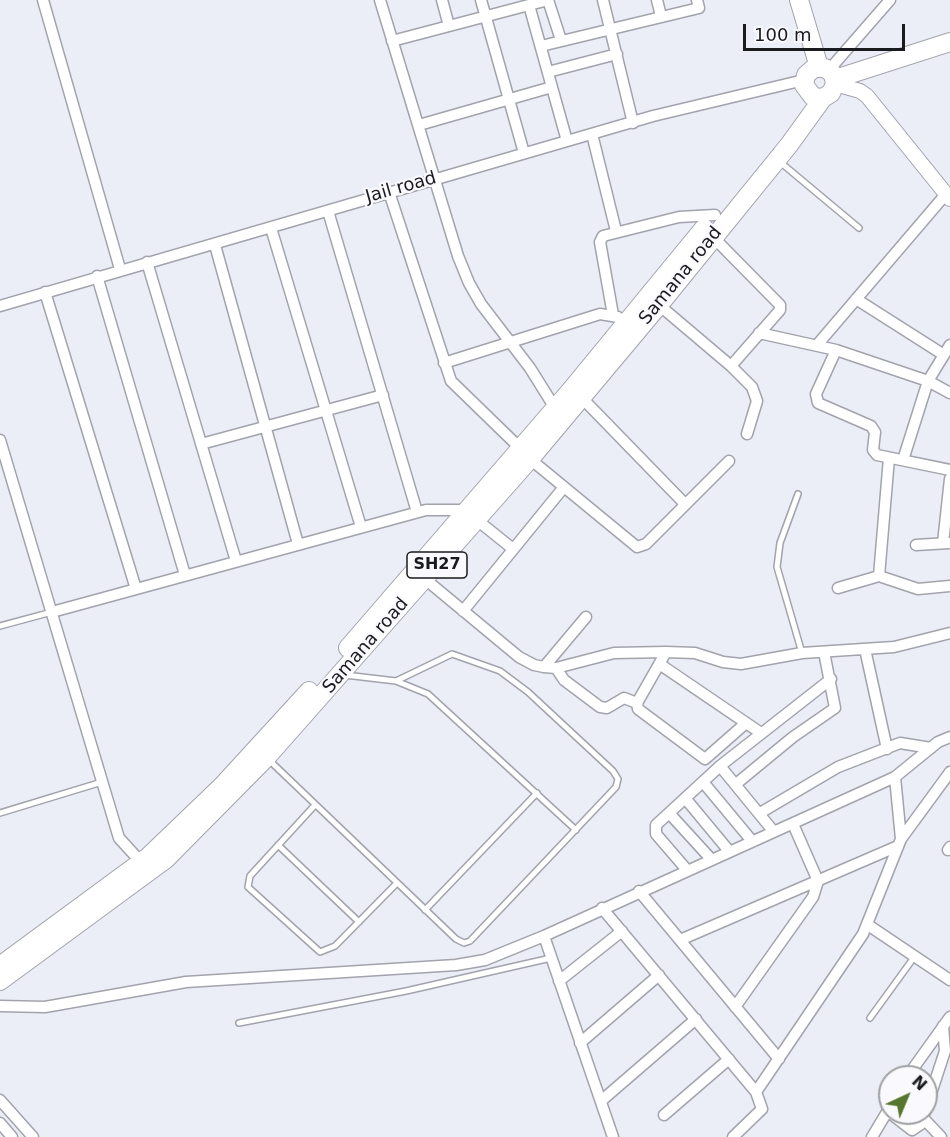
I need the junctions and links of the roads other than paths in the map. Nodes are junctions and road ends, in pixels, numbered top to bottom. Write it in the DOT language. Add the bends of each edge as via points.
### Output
graph roads {
  1 [pos="43,0"];
  2 [pos="380,0"];
  3 [pos="442,0"];
  4 [pos="481,0"];
  5 [pos="603,0"];
  6 [pos="657,0"];
  7 [pos="697,0"];
  8 [pos="799,0"];
  9 [pos="890,0"];
  10 [pos="516,4"];
  11 [pos="529,5"];
  12 [pos="661,16"];
  13 [pos="486,17"];
  14 [pos="449,26"];
  15 [pos="610,29"];
  16 [pos="561,40"];
  17 [pos="392,41"];
  18 [pos="950,42"];
  19 [pos="541,46"];
  20 [pos="617,54"];
  21 [pos="548,72"];
  22 [pos="830,75"];
  23 [pos="552,87"];
  24 [pos="812,91"];
  25 [pos="509,99"];
  26 [pos="633,123"];
  27 [pos="419,125"];
  28 [pos="591,134"];
  29 [pos="567,141"];
  30 [pos="524,153"];
  31 [pos="777,159"];
  32 [pos="434,179"];
  33 [pos="389,192"];
  34 [pos="948,197"];
  35 [pos="328,211"];
  36 [pos="715,215"];
  37 [pos="272,228"];
  38 [pos="859,228"];
  39 [pos="616,231"];
  40 [pos="713,237"];
  41 [pos="215,244"];
  42 [pos="147,262"];
  43 [pos="120,269"];
  44 [pos="97,276"];
  45 [pos="45,292"];
  46 [pos="856,299"];
  47 [pos="659,305"];
  48 [pos="0,306"];
  49 [pos="620,318"];
  50 [pos="759,333"];
  51 [pos="511,342"];
  52 [pos="817,345"];
  53 [pos="836,350"];
  54 [pos="947,350"];
  55 [pos="444,363"];
  56 [pos="732,366"];
  57 [pos="928,381"];
  58 [pos="950,393"];
  59 [pos="382,395"];
  60 [pos="581,397"];
  61 [pos="555,408"];
  62 [pos="326,409"];
  63 [pos="264,426"];
  64 [pos="747,434"];
  65 [pos="0,440"];
  66 [pos="201,444"];
  67 [pos="525,453"];
  68 [pos="889,458"];
  69 [pos="729,460"];
  70 [pos="903,460"];
  71 [pos="950,470"];
  72 [pos="950,479"];
  73 [pos="564,487"];
  74 [pos="798,494"];
  75 [pos="685,504"];
  76 [pos="417,512"];
  77 [pos="471,515"];
  78 [pos="361,528"];
  79 [pos="946,543"];
  80 [pos="298,544"];
  81 [pos="916,545"];
  82 [pos="513,549"];
  83 [pos="236,561"];
  84 [pos="185,575"];
  85 [pos="879,576"];
  86 [pos="425,579"];
  87 [pos="950,586"];
  88 [pos="838,588"];
  89 [pos="136,589"];
  90 [pos="463,611"];
  91 [pos="52,612"];
  92 [pos="586,617"];
  93 [pos="0,626"];
  94 [pos="950,633"];
  95 [pos="865,649"];
  96 [pos="666,652"];
  97 [pos="824,652"];
  98 [pos="802,653"];
  99 [pos="661,665"];
  100 [pos="544,667"];
  101 [pos="556,668"];
  102 [pos="340,675"];
  103 [pos="831,679"];
  104 [pos="396,681"];
  105 [pos="637,703"];
  106 [pos="746,723"];
  107 [pos="761,733"];
  108 [pos="950,737"];
  109 [pos="931,748"];
  110 [pos="887,749"];
  111 [pos="261,754"];
  112 [pos="720,766"];
  113 [pos="950,772"];
  114 [pos="895,777"];
  115 [pos="102,782"];
  116 [pos="703,782"];
  117 [pos="736,784"];
  118 [pos="537,794"];
  119 [pos="685,798"];
  120 [pos="315,805"];
  121 [pos="0,813"];
  122 [pos="669,813"];
  123 [pos="760,813"];
  124 [pos="793,824"];
  125 [pos="576,830"];
  126 [pos="774,832"];
  127 [pos="752,842"];
  128 [pos="900,843"];
  129 [pos="278,845"];
  130 [pos="729,851"];
  131 [pos="711,859"];
  132 [pos="141,862"];
  133 [pos="687,870"];
  134 [pos="818,881"];
  135 [pos="397,883"];
  136 [pos="639,891"];
  137 [pos="603,908"];
  138 [pos="425,909"];
  139 [pos="359,922"];
  140 [pos="868,925"];
  141 [pos="622,931"];
  142 [pos="544,936"];
  143 [pos="680,940"];
  144 [pos="915,956"];
  145 [pos="551,958"];
  146 [pos="0,966"];
  147 [pos="659,975"];
  148 [pos="950,980"];
  149 [pos="0,981"];
  150 [pos="559,981"];
  151 [pos="0,1006"];
  152 [pos="735,1007"];
  153 [pos="870,1018"];
  154 [pos="696,1020"];
  155 [pos="947,1021"];
  156 [pos="239,1023"];
  157 [pos="580,1043"];
  158 [pos="729,1059"];
  159 [pos="779,1059"];
  160 [pos="916,1065"];
  161 [pos="938,1074"];
  162 [pos="756,1092"];
  163 [pos="0,1100"];
  164 [pos="601,1101"];
  165 [pos="664,1115"];
  166 [pos="0,1123"];
  167 [pos="906,1125"];
  168 [pos="920,1125"];
  169 [pos="930,1125"];
  170 [pos="12,1137"];
  171 [pos="33,1137"];
  172 [pos="613,1137"];
  173 [pos="733,1137"];
  174 [pos="941,1137"];
  1 -- 43 [label="street"];
  2 -- 17 [label="street"];
  3 -- 14 [label="street"];
  4 -- 13 [label="street"];
  5 -- 15 [label="street"];
  6 -- 12 [label="street"];
  7 -- 12 [label="street" via="699,8"];
  8 -- 22 [label="main road"];
  9 -- 22 [label="street"];
  10 -- 11 [label="street"];
  10 -- 13 [label="street"];
  11 -- 16 [label="street" via="548,0"];
  11 -- 19 [label="street"];
  12 -- 15 [label="street"];
  13 -- 14 [label="street"];
  13 -- 25 [label="street"];
  14 -- 17 [label="street"];
  15 -- 16 [label="street"];
  15 -- 20 [label="street"];
  16 -- 19 [label="street"];
  17 -- 27 [label="street"];
  18 -- 22 [label="main road"];
  19 -- 21 [label="street"];
  20 -- 21 [label="street"];
  20 -- 26 [label="street"];
  21 -- 23 [label="street"];
  22 -- 24 [label="main road, SH27" via="831,93"];
  22 -- 24 [label="main road, SH27" via="810,71"];
  22 -- 34 [label="street" via="867,96"];
  23 -- 25 [label="street"];
  23 -- 29 [label="street"];
  24 -- 26 [label="street, Jail road"];
  24 -- 31 [label="main road, Samana road / SH27"];
  24 -- 36 [label="main road, Samana road / SH27"];
  25 -- 27 [label="street"];
  25 -- 30 [label="street"];
  26 -- 28 [label="street, Jail road"];
  27 -- 32 [label="street"];
  28 -- 29 [label="street, Jail road"];
  28 -- 39 [label="street"];
  29 -- 30 [label="street, Jail road"];
  30 -- 32 [label="street, Jail road"];
  31 -- 38 [label="lane"];
  31 -- 40 [label="main road, Samana road / SH27"];
  32 -- 33 [label="street, Jail road"];
  32 -- 51 [label="street" via="469,283"];
  33 -- 35 [label="street, Jail road"];
  33 -- 55 [label="street"];
  34 -- 46 [label="street"];
  35 -- 37 [label="street, Jail road"];
  35 -- 59 [label="street"];
  36 -- 39 [label="street" via="679,217"];
  36 -- 49 [label="main road, Samana road / SH27"];
  37 -- 41 [label="street, Jail road"];
  37 -- 62 [label="street"];
  39 -- 49 [label="street" via="603,236 600,242"];
  40 -- 47 [label="main road, Samana road / SH27"];
  40 -- 50 [label="street" via="780,305"];
  41 -- 42 [label="street, Jail road"];
  41 -- 63 [label="street"];
  42 -- 43 [label="street, Jail road"];
  42 -- 66 [label="street"];
  43 -- 44 [label="street, Jail road"];
  44 -- 45 [label="street, Jail road"];
  44 -- 84 [label="street"];
  45 -- 48 [label="street, Jail road"];
  45 -- 89 [label="street"];
  46 -- 52 [label="street"];
  46 -- 54 [label="street"];
  47 -- 56 [label="street"];
  47 -- 60 [label="main road, Samana road / SH27"];
  49 -- 51 [label="street" via="600,314"];
  49 -- 61 [label="main road, Samana road / SH27"];
  50 -- 52 [label="street"];
  50 -- 56 [label="street"];
  51 -- 55 [label="street"];
  51 -- 61 [label="street"];
  52 -- 53 [label="street"];
  53 -- 57 [label="street"];
  53 -- 68 [label="street" via="815,399 824,407 871,426 875,432 874,452"];
  54 -- 57 [label="street"];
  55 -- 67 [label="street" via="459,391"];
  56 -- 64 [label="street" via="756,394"];
  57 -- 58 [label="street"];
  57 -- 70 [label="street"];
  59 -- 62 [label="street"];
  59 -- 76 [label="street"];
  60 -- 67 [label="main road, Samana road / SH27"];
  60 -- 75 [label="street"];
  61 -- 67 [label="main road, Samana road / SH27"];
  62 -- 63 [label="street"];
  62 -- 78 [label="street"];
  63 -- 66 [label="street"];
  63 -- 80 [label="street"];
  65 -- 91 [label="street"];
  66 -- 83 [label="street"];
  67 -- 73 [label="street"];
  67 -- 77 [label="main road, Samana road / SH27"];
  68 -- 70 [label="street"];
  68 -- 85 [label="street"];
  69 -- 75 [label="street"];
  70 -- 71 [label="street"];
  72 -- 79 [label="street"];
  73 -- 75 [label="street" via="637,547 646,544"];
  73 -- 82 [label="street"];
  74 -- 98 [label="lane" via="780,543 777,567"];
  76 -- 77 [label="street" via="438,509"];
  76 -- 78 [label="street"];
  77 -- 82 [label="street"];
  77 -- 86 [label="main road, Samana road / SH27"];
  77 -- 111 [label="main road, Samana road / SH27" via="330,669"];
  78 -- 80 [label="street"];
  79 -- 81 [label="street"];
  80 -- 83 [label="street"];
  82 -- 90 [label="street"];
  83 -- 84 [label="street"];
  84 -- 89 [label="street"];
  85 -- 87 [label="street" via="918,589"];
  85 -- 88 [label="street"];
  86 -- 90 [label="street"];
  86 -- 102 [label="main road, Samana road / SH27"];
  89 -- 91 [label="street"];
  90 -- 100 [label="street" via="519,657"];
  91 -- 93 [label="lane"];
  91 -- 115 [label="street"];
  92 -- 100 [label="street"];
  94 -- 95 [label="street" via="894,647"];
  95 -- 97 [label="street"];
  95 -- 110 [label="street"];
  96 -- 98 [label="street" via="695,653 741,664"];
  96 -- 99 [label="street"];
  96 -- 101 [label="street" via="614,653"];
  97 -- 98 [label="street"];
  97 -- 103 [label="street"];
  99 -- 105 [label="street"];
  99 -- 106 [label="street"];
  100 -- 101 [label="street"];
  101 -- 105 [label="street" via="564,680 604,708 624,698"];
  102 -- 104 [label="lane"];
  102 -- 111 [label="main road, Samana road / SH27"];
  103 -- 107 [label="street"];
  103 -- 117 [label="street" via="836,705 832,712 793,737"];
  104 -- 118 [label="lane" via="440,702"];
  104 -- 125 [label="lane" via="445,656 458,654 500,671 528,692 618,779 616,787"];
  105 -- 106 [label="street" via="638,709 705,759"];
  106 -- 107 [label="street"];
  107 -- 112 [label="street"];
  108 -- 109 [label="street"];
  109 -- 110 [label="street" via="905,742"];
  109 -- 114 [label="street"];
  110 -- 123 [label="street" via="838,767"];
  111 -- 120 [label="lane"];
  111 -- 132 [label="main road, Samana road / SH27"];
  111 -- 149 [label="main road, Samana road / SH27" via="166,859"];
  112 -- 116 [label="street"];
  112 -- 117 [label="street"];
  113 -- 128 [label="street"];
  114 -- 124 [label="street"];
  114 -- 128 [label="street"];
  115 -- 121 [label="lane"];
  115 -- 132 [label="street" via="120,838"];
  116 -- 119 [label="street"];
  116 -- 127 [label="street"];
  117 -- 123 [label="street"];
  118 -- 125 [label="lane"];
  118 -- 138 [label="lane"];
  119 -- 122 [label="street"];
  119 -- 130 [label="street"];
  120 -- 129 [label="lane"];
  120 -- 135 [label="lane"];
  122 -- 131 [label="street"];
  122 -- 133 [label="street" via="656,825 656,834"];
  123 -- 126 [label="street"];
  124 -- 126 [label="street"];
  124 -- 134 [label="street"];
  125 -- 138 [label="lane" via="470,941 460,942"];
  126 -- 127 [label="street"];
  127 -- 130 [label="street"];
  128 -- 134 [label="street"];
  128 -- 140 [label="street"];
  129 -- 139 [label="lane"];
  129 -- 139 [label="lane" via="250,876 248,887 320,952 335,946"];
  130 -- 131 [label="street"];
  131 -- 133 [label="street"];
  132 -- 146 [label="main road, Samana road / SH27"];
  133 -- 136 [label="street"];
  134 -- 143 [label="street"];
  134 -- 152 [label="street" via="809,904"];
  135 -- 138 [label="lane"];
  135 -- 139 [label="lane"];
  136 -- 137 [label="street"];
  136 -- 143 [label="street"];
  137 -- 141 [label="street"];
  137 -- 142 [label="street"];
  140 -- 144 [label="street"];
  140 -- 159 [label="street"];
  141 -- 147 [label="street"];
  141 -- 150 [label="street"];
  142 -- 145 [label="street"];
  142 -- 151 [label="street" via="485,960 456,965 186,982 45,1007"];
  143 -- 152 [label="street"];
  144 -- 148 [label="street"];
  144 -- 153 [label="lane"];
  145 -- 150 [label="street"];
  145 -- 156 [label="lane"];
  147 -- 154 [label="street"];
  147 -- 157 [label="street"];
  150 -- 157 [label="street"];
  152 -- 159 [label="street"];
  154 -- 158 [label="street"];
  154 -- 164 [label="street"];
  155 -- 160 [label="street"];
  155 -- 161 [label="street" via="945,1051"];
  157 -- 164 [label="street"];
  158 -- 162 [label="street"];
  158 -- 165 [label="street"];
  159 -- 162 [label="street"];
  162 -- 173 [label="street" via="762,1109"];
  163 -- 171 [label="street"];
  164 -- 172 [label="street"];
  166 -- 170 [label="street"];
  167 -- 168 [label="street" via="912,1130"];
  169 -- 174 [label="street"];
}
